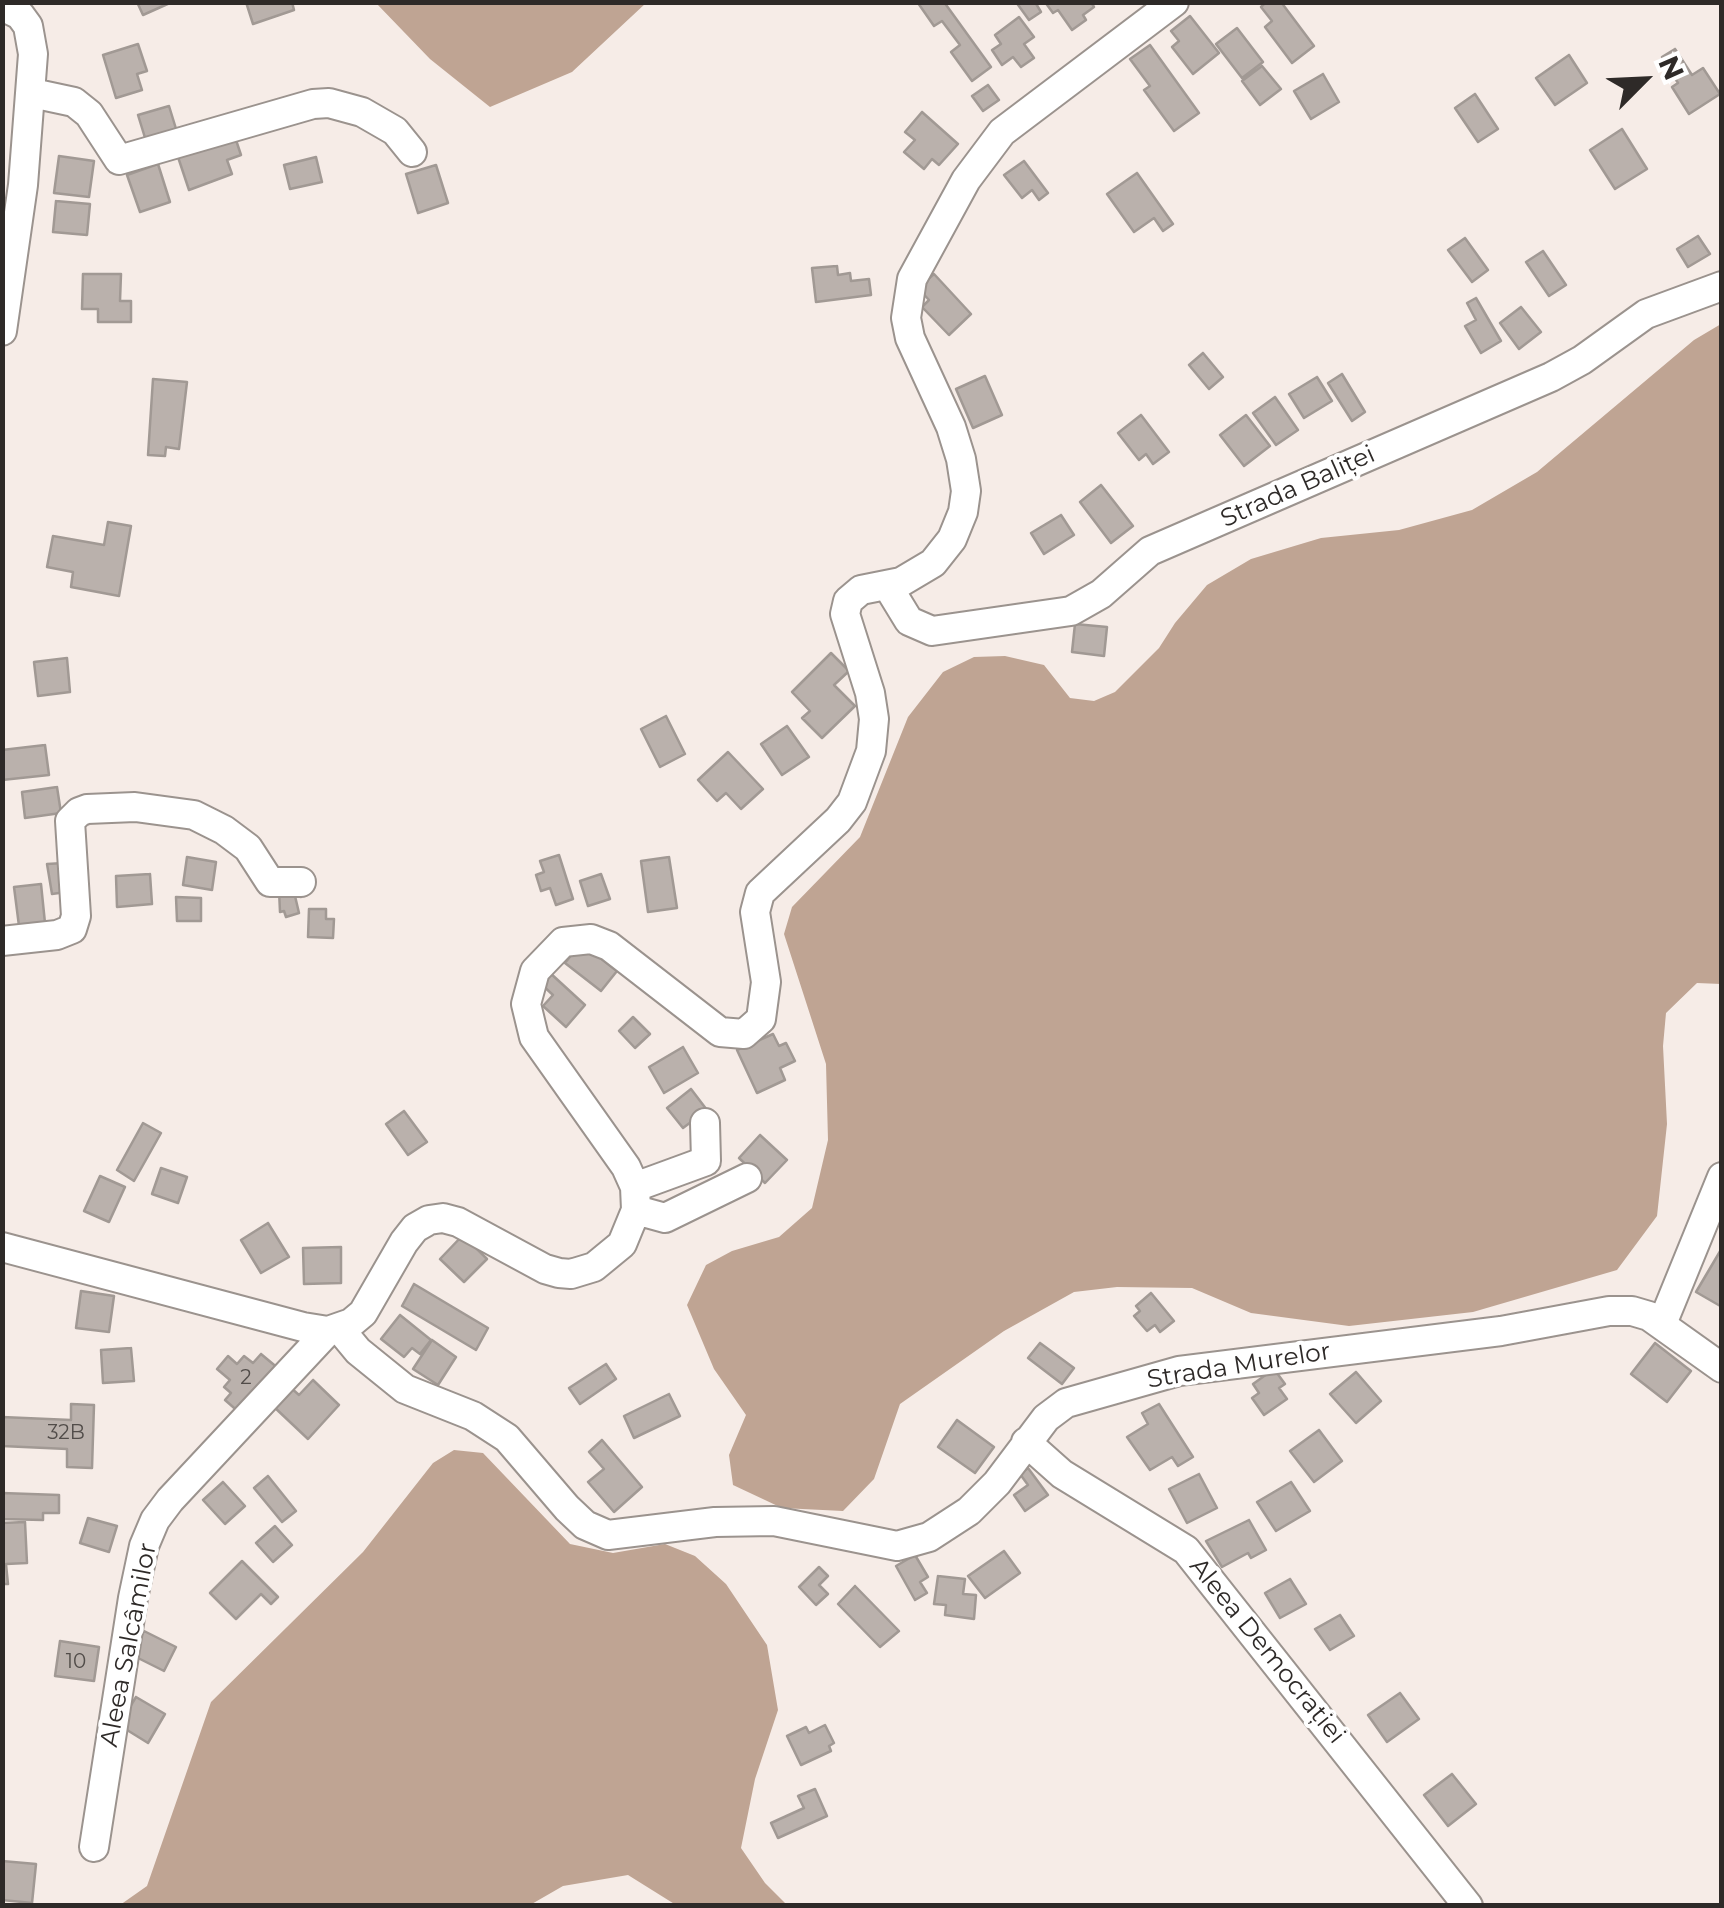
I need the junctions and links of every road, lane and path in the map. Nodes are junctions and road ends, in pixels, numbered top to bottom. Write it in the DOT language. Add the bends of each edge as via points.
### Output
graph roads {
  1 [pos="1174,2"];
  2 [pos="2,6"];
  3 [pos="25,14"];
  4 [pos="32,93"];
  5 [pos="412,152"];
  6 [pos="1722,286"];
  7 [pos="2,331"];
  8 [pos="887,585"];
  9 [pos="301,882"];
  10 [pos="2,941"];
  11 [pos="705,1122"];
  12 [pos="747,1178"];
  13 [pos="1722,1178"];
  14 [pos="636,1198"];
  15 [pos="2,1247"];
  16 [pos="1662,1324"];
  17 [pos="333,1330"];
  18 [pos="1722,1368"];
  19 [pos="1026,1442"];
  20 [pos="94,1847"];
  21 [pos="1468,1906"];
  1 -- 8 [label="street" via="1002,132 966,180 912,279 910,338 951,426 966,491 952,539 934,563"];
  2 -- 3 [label="street"];
  3 -- 4 [label="street" via="33,41"];
  4 -- 5 [label="street" via="74,102 119,160 329,103 362,112 394,131"];
  4 -- 7 [label="street"];
  6 -- 8 [label="street, Strada Baliței" via="1646,314 1552,376 1150,551 1071,611 932,631 908,621"];
  8 -- 14 [label="street" via="853,594 845,614 874,720 852,802 760,892 755,912 766,997 761,1020 734,1035 720,1032 609,946 592,940 563,942 535,971 526,1004 534,1037 626,1167"];
  9 -- 10 [label="street" via="270,882 248,848 194,815 88,809 70,820 72,929"];
  11 -- 14 [label="street" via="706,1161"];
  12 -- 14 [label="street" via="665,1218"];
  13 -- 16 [label="street"];
  14 -- 17 [label="street, Aleea Salcâmilor" via="622,1244 594,1267 571,1274 546,1269 458,1222 429,1220 404,1242 363,1314"];
  15 -- 17 [label="street" via="303,1328"];
  16 -- 18 [label="street, Strada Murelor"];
  16 -- 19 [label="street, Strada Murelor" via="1609,1310 1501,1331 1179,1372 1066,1403"];
  17 -- 19 [label="street, Strada Murelor" via="405,1389 474,1416 507,1438 567,1508 608,1535 774,1521 886,1545 914,1543 969,1512"];
  17 -- 20 [label="street, Aleea Salcâmilor" via="155,1520 133,1598"];
  19 -- 21 [label="street, Aleea Democrației" via="1062,1474 1186,1550"];
}
